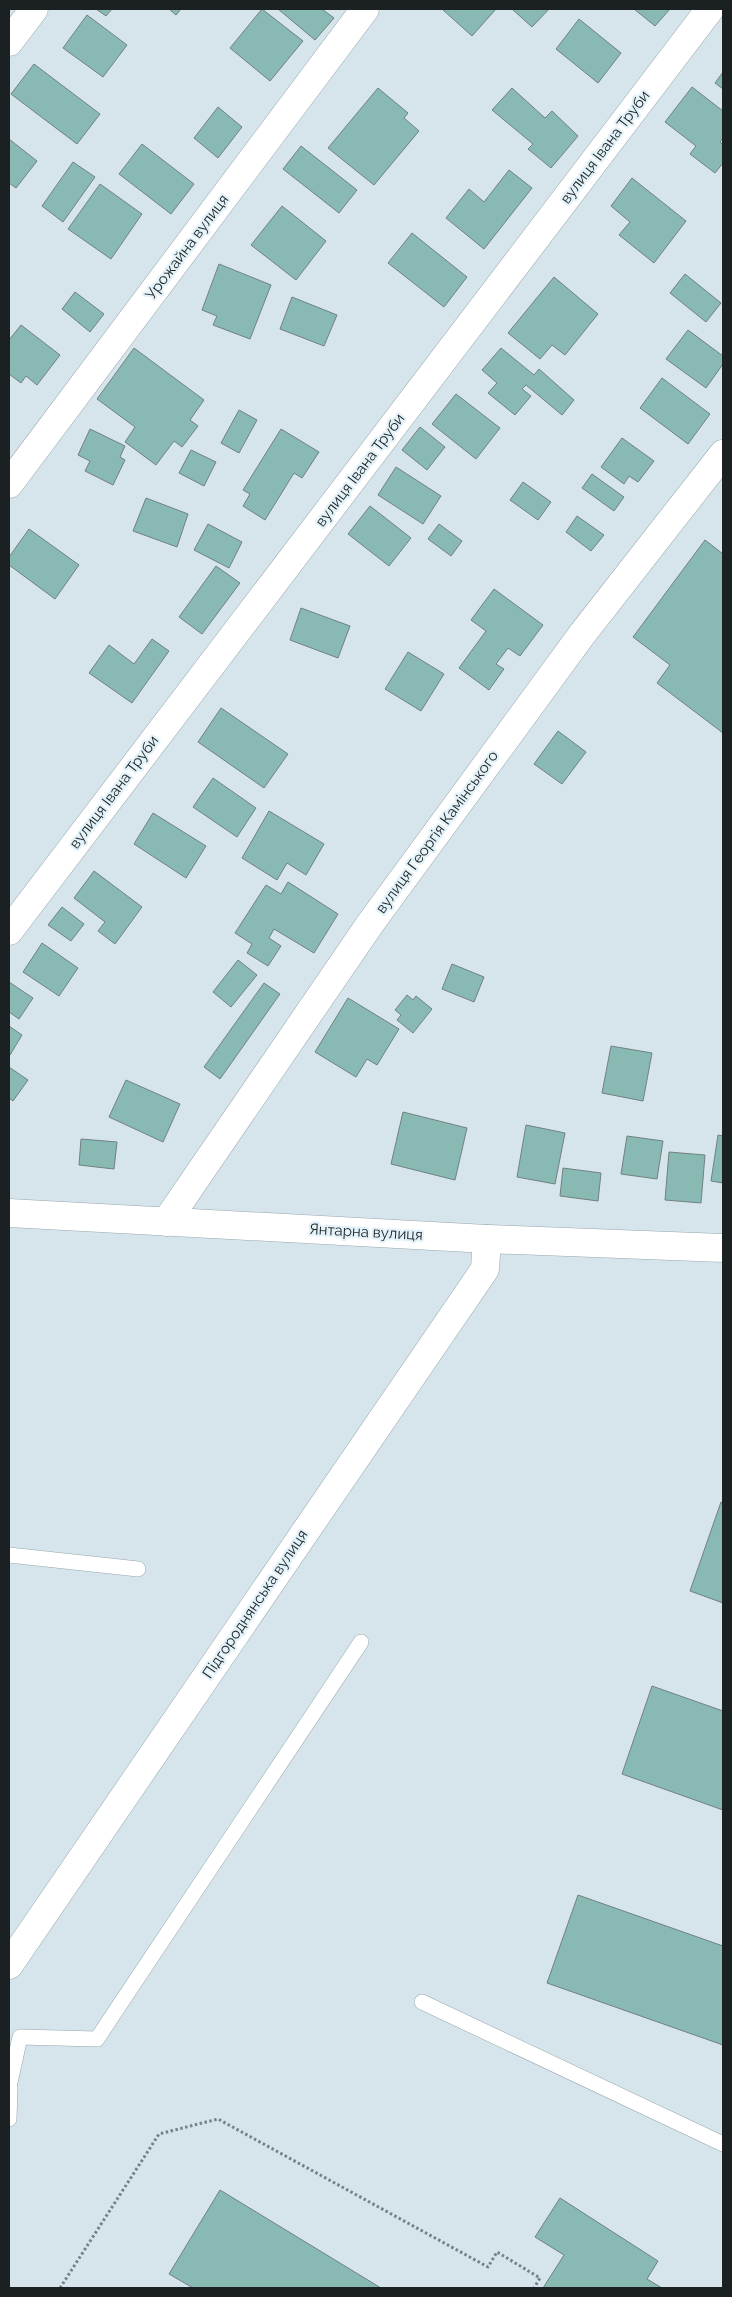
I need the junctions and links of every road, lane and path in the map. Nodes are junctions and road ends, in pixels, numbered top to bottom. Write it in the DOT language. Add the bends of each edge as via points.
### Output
graph roads {
  1 [pos="34,9"];
  2 [pos="365,9"];
  3 [pos="710,9"];
  4 [pos="9,42"];
  5 [pos="723,454"];
  6 [pos="9,484"];
  7 [pos="9,931"];
  8 [pos="9,1213"];
  9 [pos="166,1222"];
  10 [pos="487,1239"];
  11 [pos="723,1248"];
  12 [pos="9,1555"];
  13 [pos="138,1570"];
  14 [pos="361,1642"];
  15 [pos="9,1965"];
  16 [pos="422,2002"];
  17 [pos="9,2087"];
  18 [pos="9,2119"];
  19 [pos="723,2144"];
  20 [pos="60,2288"];
  21 [pos="534,2288"];
  1 -- 4 [label="street"];
  2 -- 6 [label="street, Урожайна вулиця"];
  3 -- 7 [label="street, вулиця Івана Труби"];
  5 -- 9 [label="street, вулиця Георгія Камінського" via="582,634 370,924"];
  8 -- 9 [label="street, Янтарна вулиця"];
  9 -- 10 [label="street, Янтарна вулиця"];
  10 -- 11 [label="street, Янтарна вулиця"];
  10 -- 15 [label="street, Підгороднянська вулиця" via="485,1269"];
  12 -- 13 [label="lane"];
  14 -- 17 [label="lane" via="97,2039 20,2037"];
  16 -- 19 [label="lane"];
  17 -- 18 [label="lane"];
  20 -- 21 [label="path" via="159,2134 218,2119 488,2267 497,2252 540,2278"];
}
